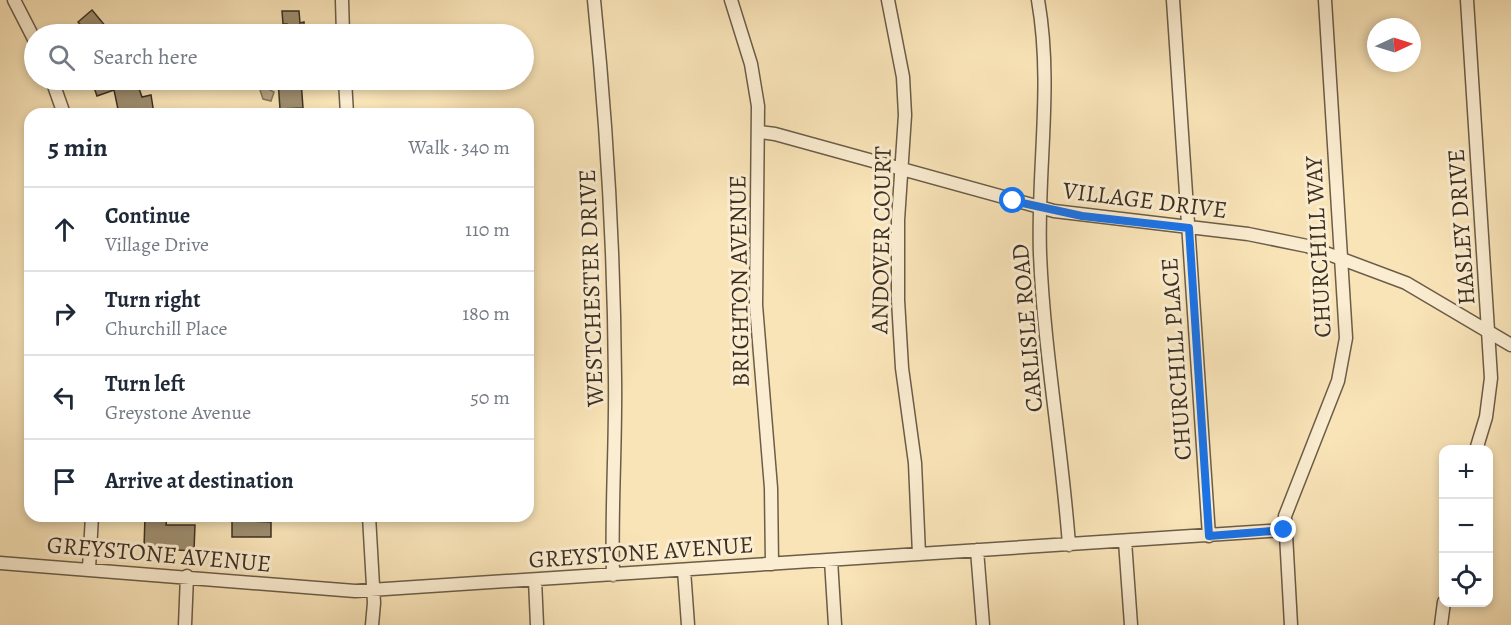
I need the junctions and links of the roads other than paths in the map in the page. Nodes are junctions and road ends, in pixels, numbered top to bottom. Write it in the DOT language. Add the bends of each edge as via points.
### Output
graph roads {
  1 [pos="14,0"];
  2 [pos="342,0"];
  3 [pos="594,0"];
  4 [pos="731,0"];
  5 [pos="888,0"];
  6 [pos="1038,0"];
  7 [pos="1173,0"];
  8 [pos="1325,0"];
  9 [pos="1467,0"];
  10 [pos="26,24"];
  11 [pos="343,24"];
  12 [pos="56,90"];
  13 [pos="346,90"];
  14 [pos="62,108"];
  15 [pos="347,108"];
  16 [pos="760,132"];
  17 [pos="902,169"];
  18 [pos="1040,207"];
  19 [pos="1189,228"];
  20 [pos="1342,257"];
  21 [pos="1489,332"];
  22 [pos="1511,345"];
  23 [pos="1477,445"];
  24 [pos="92,522"];
  25 [pos="369,522"];
  26 [pos="1284,530"];
  27 [pos="1209,536"];
  28 [pos="1125,541"];
  29 [pos="1069,544"];
  30 [pos="977,550"];
  31 [pos="919,554"];
  32 [pos="831,560"];
  33 [pos="0,563"];
  34 [pos="772,564"];
  35 [pos="89,568"];
  36 [pos="684,570"];
  37 [pos="613,575"];
  38 [pos="187,576"];
  39 [pos="535,580"];
  40 [pos="374,590"];
  41 [pos="1443,607"];
  42 [pos="185,625"];
  43 [pos="372,625"];
  44 [pos="537,625"];
  45 [pos="688,625"];
  46 [pos="835,625"];
  47 [pos="983,625"];
  48 [pos="1131,625"];
  49 [pos="1291,625"];
  50 [pos="1441,625"];
  1 -- 10 [label="street"];
  2 -- 11 [label="street"];
  3 -- 37 [label="street, WESTCHESTER DRIVE" via="613,252"];
  4 -- 16 [label="street, BRIGHTON AVENUE" via="752,64"];
  5 -- 17 [label="street, ANDOVER COURT" via="903,77"];
  6 -- 18 [label="street, CARLISLE ROAD" via="1046,75"];
  7 -- 19 [label="street, CHURCHILL PLACE"];
  8 -- 20 [label="street, CHURCHILL WAY"];
  9 -- 21 [label="street, HASLEY DRIVE"];
  12 -- 14 [label="street"];
  13 -- 15 [label="street"];
  16 -- 17 [label="street, VILLAGE DRIVE"];
  16 -- 34 [label="street, BRIGHTON AVENUE" via="756,305 771,488"];
  17 -- 18 [label="street, VILLAGE DRIVE"];
  17 -- 31 [label="street, ANDOVER COURT" via="897,257 899,331 915,463"];
  18 -- 19 [label="street, VILLAGE DRIVE" via="1082,216"];
  18 -- 29 [label="street, CARLISLE ROAD" via="1046,343"];
  19 -- 20 [label="street, VILLAGE DRIVE" via="1278,238"];
  19 -- 27 [label="street, CHURCHILL PLACE"];
  20 -- 21 [label="street, VILLAGE DRIVE" via="1406,283"];
  20 -- 26 [label="street, CHURCHILL WAY" via="1346,311 1343,363 1289,502"];
  21 -- 22 [label="street, VILLAGE DRIVE"];
  21 -- 23 [label="street, HASLEY DRIVE" via="1489,397"];
  24 -- 35 [label="street"];
  25 -- 40 [label="street"];
  26 -- 27 [label="street, GREYSTONE AVENUE"];
  26 -- 49 [label="street, CHURCHILL WAY"];
  27 -- 28 [label="street, GREYSTONE AVENUE"];
  28 -- 29 [label="street, GREYSTONE AVENUE"];
  28 -- 48 [label="street"];
  29 -- 30 [label="street, GREYSTONE AVENUE"];
  30 -- 31 [label="street, GREYSTONE AVENUE"];
  30 -- 47 [label="street"];
  31 -- 32 [label="street, GREYSTONE AVENUE"];
  32 -- 34 [label="street, GREYSTONE AVENUE"];
  32 -- 46 [label="street"];
  33 -- 35 [label="street, GREYSTONE AVENUE"];
  34 -- 36 [label="street, GREYSTONE AVENUE"];
  35 -- 38 [label="street, GREYSTONE AVENUE"];
  36 -- 37 [label="street, GREYSTONE AVENUE"];
  36 -- 45 [label="street"];
  37 -- 39 [label="street, GREYSTONE AVENUE"];
  38 -- 40 [label="street, GREYSTONE AVENUE" via="332,590"];
  38 -- 42 [label="street"];
  39 -- 40 [label="street, GREYSTONE AVENUE"];
  39 -- 44 [label="street"];
  40 -- 43 [label="street"];
  41 -- 50 [label="street"];
}
